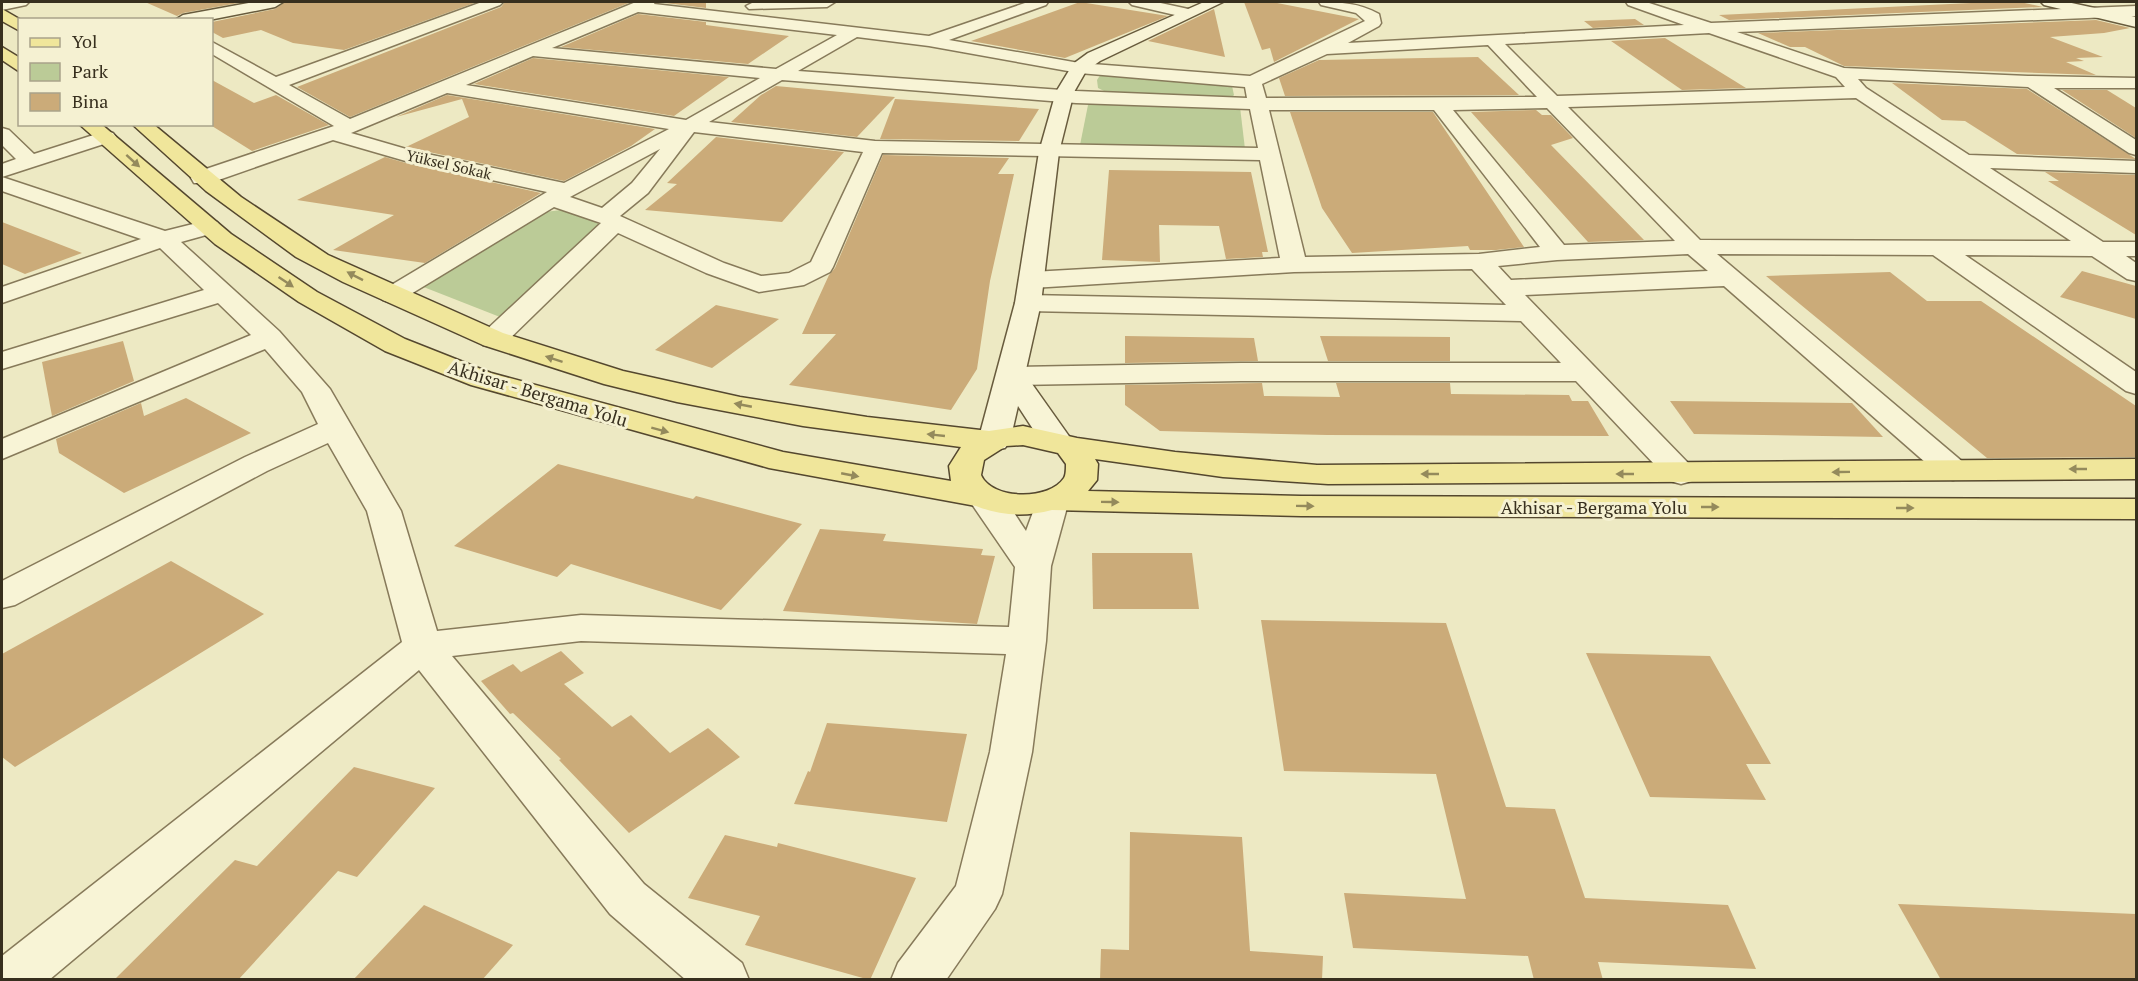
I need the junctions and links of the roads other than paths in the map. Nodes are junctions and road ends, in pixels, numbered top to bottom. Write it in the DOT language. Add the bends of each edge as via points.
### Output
graph roads {
  1 [pos="21,2"];
  2 [pos="275,2"];
  3 [pos="495,2"];
  4 [pos="666,2"];
  5 [pos="827,2"];
  6 [pos="1041,2"];
  7 [pos="1137,2"];
  8 [pos="1215,2"];
  9 [pos="1326,2"];
  10 [pos="1633,2"];
  11 [pos="2049,2"];
  12 [pos="2,4"];
  13 [pos="600,6"];
  14 [pos="635,7"];
  15 [pos="2136,11"];
  16 [pos="1188,13"];
  17 [pos="2,14"];
  18 [pos="2102,14"];
  19 [pos="193,18"];
  20 [pos="2136,22"];
  21 [pos="18,25"];
  22 [pos="1712,28"];
  23 [pos="853,33"];
  24 [pos="1492,40"];
  25 [pos="929,41"];
  26 [pos="213,47"];
  27 [pos="1324,49"];
  28 [pos="531,51"];
  29 [pos="2,52"];
  30 [pos="18,65"];
  31 [pos="2077,65"];
  32 [pos="1079,68"];
  33 [pos="1842,73"];
  34 [pos="777,76"];
  35 [pos="1253,82"];
  36 [pos="2032,82"];
  37 [pos="277,83"];
  38 [pos="2136,83"];
  39 [pos="446,87"];
  40 [pos="1860,92"];
  41 [pos="1064,95"];
  42 [pos="1554,101"];
  43 [pos="1257,104"];
  44 [pos="1439,104"];
  45 [pos="143,126"];
  46 [pos="689,126"];
  47 [pos="97,131"];
  48 [pos="341,131"];
  49 [pos="2,134"];
  50 [pos="875,147"];
  51 [pos="2136,149"];
  52 [pos="1049,152"];
  53 [pos="1268,154"];
  54 [pos="1965,161"];
  55 [pos="32,162"];
  56 [pos="2136,167"];
  57 [pos="2,171"];
  58 [pos="202,178"];
  59 [pos="2,184"];
  60 [pos="559,195"];
  61 [pos="610,220"];
  62 [pos="209,227"];
  63 [pos="164,239"];
  64 [pos="1694,247"];
  65 [pos="1938,248"];
  66 [pos="2098,248"];
  67 [pos="2136,249"];
  68 [pos="1557,254"];
  69 [pos="1479,261"];
  70 [pos="1294,266"];
  71 [pos="2136,274"];
  72 [pos="1730,278"];
  73 [pos="1503,288"];
  74 [pos="1030,291"];
  75 [pos="223,293"];
  76 [pos="2,295"];
  77 [pos="392,295"];
  78 [pos="1526,313"];
  79 [pos="269,337"];
  80 [pos="493,339"];
  81 [pos="2,361"];
  82 [pos="1586,372"];
  83 [pos="1012,376"];
  84 [pos="2136,385"];
  85 [pos="334,428"];
  86 [pos="994,441"];
  87 [pos="1062,442"];
  88 [pos="5,444"];
  89 [pos="2136,469"];
  90 [pos="1953,470"];
  91 [pos="1681,474"];
  92 [pos="984,497"];
  93 [pos="1052,500"];
  94 [pos="2135,510"];
  95 [pos="1033,566"];
  96 [pos="2,596"];
  97 [pos="1027,641"];
  98 [pos="422,646"];
  99 [pos="9,980"];
  100 [pos="724,980"];
  101 [pos="916,980"];
  1 -- 12 [label="street"];
  2 -- 19 [label="street"];
  3 -- 37 [label="street"];
  4 -- 5 [label="street" via="728,7"];
  6 -- 25 [label="street"];
  7 -- 16 [label="street"];
  8 -- 16 [label="street"];
  9 -- 27 [label="street" via="1361,10 1373,17 1372,23"];
  10 -- 22 [label="street"];
  11 -- 18 [label="street"];
  13 -- 14 [label="street"];
  14 -- 23 [label="street"];
  14 -- 28 [label="street"];
  15 -- 18 [label="street"];
  16 -- 32 [label="street" via="1094,57"];
  17 -- 21 [label="main road"];
  18 -- 20 [label="street"];
  18 -- 22 [label="street"];
  22 -- 24 [label="street"];
  22 -- 33 [label="street"];
  23 -- 25 [label="street"];
  23 -- 34 [label="street"];
  24 -- 27 [label="street"];
  24 -- 42 [label="street"];
  25 -- 32 [label="street"];
  26 -- 37 [label="street, Yüksel Sokak"];
  27 -- 35 [label="street" via="1271,70"];
  28 -- 34 [label="street"];
  28 -- 39 [label="street"];
  29 -- 30 [label="main road"];
  31 -- 36 [label="street" via="2006,67"];
  32 -- 35 [label="street"];
  32 -- 41 [label="street"];
  33 -- 36 [label="street"];
  33 -- 40 [label="street"];
  34 -- 41 [label="street"];
  34 -- 46 [label="street"];
  35 -- 43 [label="street"];
  36 -- 38 [label="street"];
  36 -- 51 [label="street"];
  37 -- 48 [label="street, Yüksel Sokak"];
  39 -- 46 [label="street"];
  39 -- 48 [label="street"];
  40 -- 42 [label="street"];
  40 -- 54 [label="street"];
  41 -- 43 [label="street"];
  41 -- 52 [label="street"];
  42 -- 44 [label="street"];
  42 -- 64 [label="street"];
  43 -- 44 [label="street"];
  43 -- 53 [label="street"];
  44 -- 68 [label="street"];
  45 -- 58 [label="main road, Akhisar - Bergama Yolu"];
  46 -- 50 [label="street"];
  46 -- 60 [label="street"];
  46 -- 61 [label="street"];
  47 -- 55 [label="street"];
  47 -- 62 [label="main road, Akhisar - Bergama Yolu, one-way"];
  48 -- 58 [label="street"];
  48 -- 60 [label="street, Yüksel Sokak" via="409,156"];
  49 -- 55 [label="street"];
  50 -- 52 [label="street"];
  50 -- 61 [label="street, Yüksel Sokak" via="821,267 795,280 759,284"];
  52 -- 53 [label="street"];
  52 -- 74 [label="street"];
  53 -- 70 [label="street"];
  54 -- 56 [label="street"];
  54 -- 66 [label="street"];
  55 -- 57 [label="street"];
  77 -- 58 [label="main road, Akhisar - Bergama Yolu, one-way" via="292,244"];
  59 -- 63 [label="street"];
  60 -- 61 [label="street, Yüksel Sokak"];
  60 -- 77 [label="street"];
  61 -- 80 [label="street"];
  62 -- 63 [label="street"];
  62 -- 92 [label="main road, Akhisar - Bergama Yolu, one-way" via="308,297 395,345 481,379 780,461"];
  63 -- 75 [label="street"];
  63 -- 76 [label="street"];
  64 -- 65 [label="street"];
  64 -- 68 [label="street"];
  64 -- 72 [label="street"];
  65 -- 66 [label="street"];
  65 -- 84 [label="street"];
  66 -- 67 [label="street"];
  66 -- 71 [label="street"];
  68 -- 69 [label="street"];
  69 -- 70 [label="street"];
  69 -- 73 [label="street"];
  70 -- 74 [label="street"];
  72 -- 73 [label="street"];
  72 -- 90 [label="street"];
  73 -- 78 [label="street"];
  74 -- 78 [label="street"];
  74 -- 83 [label="street"];
  75 -- 79 [label="street"];
  75 -- 81 [label="street"];
  77 -- 80 [label="main road, Akhisar - Bergama Yolu"];
  78 -- 82 [label="street"];
  79 -- 85 [label="street" via="315,389"];
  79 -- 88 [label="street"];
  86 -- 80 [label="main road, Akhisar - Bergama Yolu, one-way" via="844,423 678,392 600,374"];
  82 -- 83 [label="street"];
  82 -- 91 [label="street"];
  83 -- 86 [label="street"];
  83 -- 87 [label="street"];
  85 -- 96 [label="street" via="256,464"];
  85 -- 98 [label="street" via="384,511"];
  86 -- 87 [label="main road, Akhisar - Bergama Yolu" via="1018,435"];
  86 -- 92 [label="main road, Akhisar - Bergama Yolu" via="972,453 965,465 965,477 971,488"];
  91 -- 87 [label="main road, Akhisar - Bergama Yolu, one-way" via="1298,474 1168,461"];
  87 -- 93 [label="main road, Akhisar - Bergama Yolu" via="1079,455 1084,466 1075,488"];
  89 -- 90 [label="main road, Akhisar - Bergama Yolu, one-way"];
  90 -- 91 [label="main road, Akhisar - Bergama Yolu, one-way"];
  92 -- 93 [label="main road, Akhisar - Bergama Yolu" via="1022,505"];
  92 -- 95 [label="street"];
  93 -- 94 [label="main road, Akhisar - Bergama Yolu, one-way" via="1301,506"];
  93 -- 95 [label="street"];
  95 -- 97 [label="street"];
  97 -- 98 [label="street" via="580,628"];
  97 -- 101 [label="street" via="1011,752 978,894"];
  98 -- 99 [label="street"];
  98 -- 100 [label="street" via="627,899"];
}
